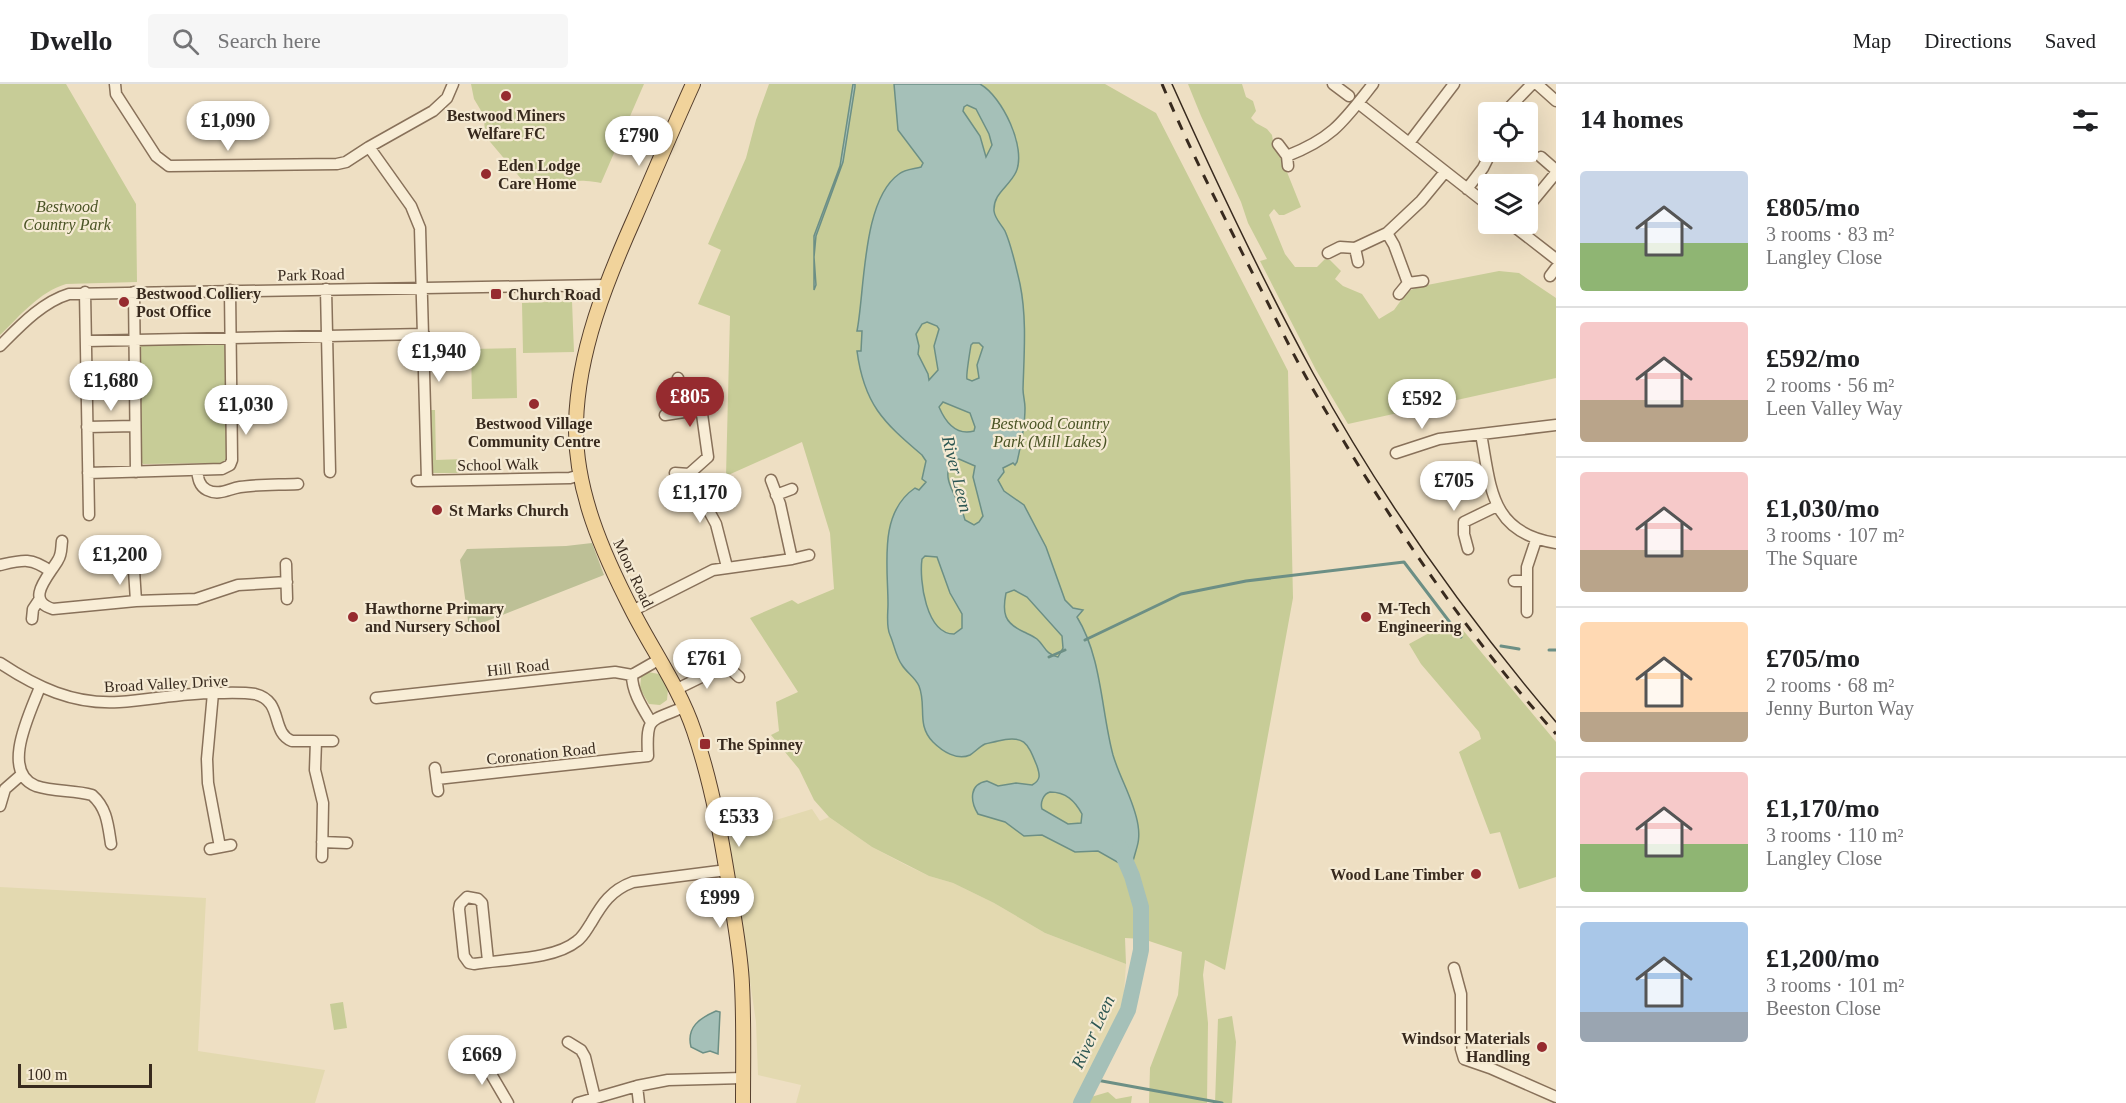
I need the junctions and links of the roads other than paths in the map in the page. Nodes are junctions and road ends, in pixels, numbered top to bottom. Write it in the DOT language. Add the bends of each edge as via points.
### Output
graph roads {
  1 [pos="115,84"];
  2 [pos="453,84"];
  3 [pos="693,84"];
  4 [pos="1333,84"];
  5 [pos="1373,84"];
  6 [pos="1454,84"];
  7 [pos="1532,84"];
  8 [pos="1538,84"];
  9 [pos="1354,99"];
  10 [pos="1556,101"];
  11 [pos="1515,102"];
  12 [pos="1409,143"];
  13 [pos="1278,144"];
  14 [pos="369,147"];
  15 [pos="1541,157"];
  16 [pos="1486,162"];
  17 [pos="1556,171"];
  18 [pos="1445,172"];
  19 [pos="1467,189"];
  20 [pos="1538,194"];
  21 [pos="1478,198"];
  22 [pos="1387,232"];
  23 [pos="1525,234"];
  24 [pos="1355,248"];
  25 [pos="1328,253"];
  26 [pos="1556,259"];
  27 [pos="1358,262"];
  28 [pos="1423,281"];
  29 [pos="1408,283"];
  30 [pos="606,285"];
  31 [pos="423,287"];
  32 [pos="326,289"];
  33 [pos="230,290"];
  34 [pos="86,292"];
  35 [pos="134,292"];
  36 [pos="1399,294"];
  37 [pos="424,334"];
  38 [pos="327,336"];
  39 [pos="230,338"];
  40 [pos="134,340"];
  41 [pos="86,341"];
  42 [pos="0,346"];
  43 [pos="678,378"];
  44 [pos="678,413"];
  45 [pos="665,415"];
  46 [pos="1556,425"];
  47 [pos="135,426"];
  48 [pos="87,427"];
  49 [pos="1481,434"];
  50 [pos="1396,453"];
  51 [pos="197,470"];
  52 [pos="136,472"];
  53 [pos="330,472"];
  54 [pos="88,473"];
  55 [pos="675,473"];
  56 [pos="689,474"];
  57 [pos="580,475"];
  58 [pos="771,480"];
  59 [pos="298,484"];
  60 [pos="792,489"];
  61 [pos="776,495"];
  62 [pos="1497,506"];
  63 [pos="89,515"];
  64 [pos="1536,540"];
  65 [pos="62,542"];
  66 [pos="1556,543"];
  67 [pos="1468,549"];
  68 [pos="809,555"];
  69 [pos="792,559"];
  70 [pos="286,564"];
  71 [pos="0,565"];
  72 [pos="727,567"];
  73 [pos="134,570"];
  74 [pos="50,571"];
  75 [pos="1514,581"];
  76 [pos="1527,581"];
  77 [pos="287,582"];
  78 [pos="287,599"];
  79 [pos="39,600"];
  80 [pos="135,601"];
  81 [pos="632,611"];
  82 [pos="1527,612"];
  83 [pos="32,619"];
  84 [pos="660,659"];
  85 [pos="0,663"];
  86 [pos="632,675"];
  87 [pos="740,677"];
  88 [pos="40,687"];
  89 [pos="675,690"];
  90 [pos="213,693"];
  91 [pos="376,698"];
  92 [pos="684,707"];
  93 [pos="651,722"];
  94 [pos="316,741"];
  95 [pos="333,741"];
  96 [pos="21,775"];
  97 [pos="438,791"];
  98 [pos="0,806"];
  99 [pos="114,836"];
  100 [pos="322,842"];
  101 [pos="347,843"];
  102 [pos="220,847"];
  103 [pos="322,857"];
  104 [pos="727,870"];
  105 [pos="488,961"];
  106 [pos="1454,968"];
  107 [pos="568,1042"];
  108 [pos="491,1053"];
  109 [pos="465,1058"];
  110 [pos="483,1064"];
  111 [pos="742,1078"];
  112 [pos="637,1086"];
  113 [pos="1556,1097"];
  114 [pos="595,1098"];
  115 [pos="508,1103"];
  116 [pos="578,1103"];
  117 [pos="639,1103"];
  118 [pos="743,1103"];
  1 -- 14 [label="street" via="116,94 156,156 169,166 337,164"];
  2 -- 14 [label="street" via="447,98 433,111"];
  3 -- 30 [label="main road, Moor Road"];
  4 -- 9 [label="street"];
  5 -- 9 [label="street"];
  6 -- 12 [label="street"];
  7 -- 11 [label="street"];
  8 -- 10 [label="street"];
  9 -- 12 [label="street"];
  9 -- 13 [label="street" via="1342,123 1321,141 1287,161"];
  12 -- 18 [label="street"];
  14 -- 31 [label="street" via="416,216"];
  15 -- 17 [label="street"];
  16 -- 19 [label="street"];
  17 -- 20 [label="street"];
  18 -- 19 [label="street"];
  18 -- 22 [label="street"];
  19 -- 21 [label="street"];
  22 -- 24 [label="street"];
  22 -- 29 [label="street"];
  23 -- 26 [label="street"];
  24 -- 25 [label="street" via="1340,247"];
  24 -- 27 [label="street"];
  28 -- 29 [label="street"];
  29 -- 36 [label="street"];
  30 -- 31 [label="street, Park Road"];
  30 -- 57 [label="main road, Moor Road" via="587,349 577,402"];
  31 -- 32 [label="street, Park Road"];
  31 -- 37 [label="street"];
  32 -- 33 [label="street, Park Road"];
  32 -- 38 [label="street"];
  33 -- 35 [label="street, Park Road"];
  33 -- 39 [label="street"];
  34 -- 35 [label="street, Park Road"];
  34 -- 41 [label="street"];
  34 -- 42 [label="street, Park Road" via="59,297 43,307"];
  35 -- 40 [label="street"];
  37 -- 38 [label="street"];
  37 -- 57 [label="street, School Walk" via="422,480"];
  38 -- 39 [label="street"];
  38 -- 53 [label="street"];
  39 -- 40 [label="street"];
  39 -- 51 [label="street" via="232,460 222,469"];
  40 -- 41 [label="street"];
  40 -- 47 [label="street"];
  41 -- 48 [label="street"];
  43 -- 44 [label="street"];
  44 -- 45 [label="street"];
  44 -- 56 [label="street" via="697,410 702,414 708,457"];
  46 -- 49 [label="street"];
  47 -- 48 [label="street"];
  47 -- 52 [label="street"];
  48 -- 54 [label="street"];
  49 -- 50 [label="street" via="1439,439 1411,454"];
  49 -- 62 [label="street"];
  51 -- 52 [label="street"];
  51 -- 59 [label="street" via="203,488 221,493 237,487 279,491"];
  52 -- 54 [label="street"];
  54 -- 63 [label="street"];
  55 -- 56 [label="street"];
  56 -- 72 [label="street" via="716,524"];
  57 -- 81 [label="main road, Moor Road" via="595,526"];
  58 -- 61 [label="street"];
  60 -- 61 [label="street"];
  61 -- 69 [label="street"];
  62 -- 64 [label="street" via="1517,529"];
  62 -- 67 [label="street" via="1464,522"];
  64 -- 66 [label="street"];
  64 -- 76 [label="street" via="1527,567"];
  65 -- 74 [label="street" via="61,554"];
  68 -- 69 [label="street"];
  69 -- 72 [label="street"];
  70 -- 77 [label="street"];
  71 -- 74 [label="street" via="34,561"];
  72 -- 81 [label="street" via="713,570"];
  73 -- 80 [label="street"];
  74 -- 79 [label="street"];
  75 -- 76 [label="street"];
  76 -- 82 [label="street"];
  77 -- 78 [label="street"];
  77 -- 80 [label="street" via="238,585 200,598"];
  79 -- 80 [label="street" via="53,609"];
  79 -- 83 [label="street"];
  81 -- 84 [label="main road, Moor Road"];
  84 -- 86 [label="street"];
  84 -- 89 [label="main road, Moor Road"];
  85 -- 88 [label="street, Broad Valley Drive"];
  86 -- 91 [label="street, Hill Road" via="615,672"];
  86 -- 93 [label="street" via="637,697"];
  87 -- 89 [label="street" via="726,665"];
  88 -- 90 [label="street, Broad Valley Drive" via="100,702"];
  88 -- 96 [label="street" via="15,755"];
  89 -- 92 [label="main road, Moor Road"];
  90 -- 94 [label="street, Broad Valley Drive" via="262,696 275,710 286,739"];
  90 -- 102 [label="street" via="208,783"];
  92 -- 93 [label="street"];
  92 -- 104 [label="main road, Moor Road" via="711,791"];
  93 -- 97 [label="street, Coronation Road" via="647,729 653,755 436,774"];
  94 -- 95 [label="street, Broad Valley Drive"];
  94 -- 100 [label="street" via="315,770 323,803"];
  96 -- 98 [label="street" via="5,789"];
  96 -- 99 [label="street" via="35,786 92,795 103,807"];
  100 -- 101 [label="street"];
  100 -- 103 [label="street"];
  104 -- 105 [label="street" via="623,885 608,896 583,936 568,948 552,954"];
  104 -- 111 [label="main road, Moor Road" via="742,985"];
  105 -- 105 [label="street" via="469,963 464,956 459,909 467,897 482,903"];
  106 -- 113 [label="street" via="1462,1006 1464,1059"];
  107 -- 114 [label="street" via="587,1049"];
  108 -- 110 [label="street"];
  109 -- 110 [label="street"];
  110 -- 115 [label="street"];
  111 -- 112 [label="street" via="668,1080"];
  111 -- 118 [label="main road, Moor Road"];
  112 -- 114 [label="street"];
  112 -- 117 [label="street"];
  114 -- 116 [label="street"];
}
